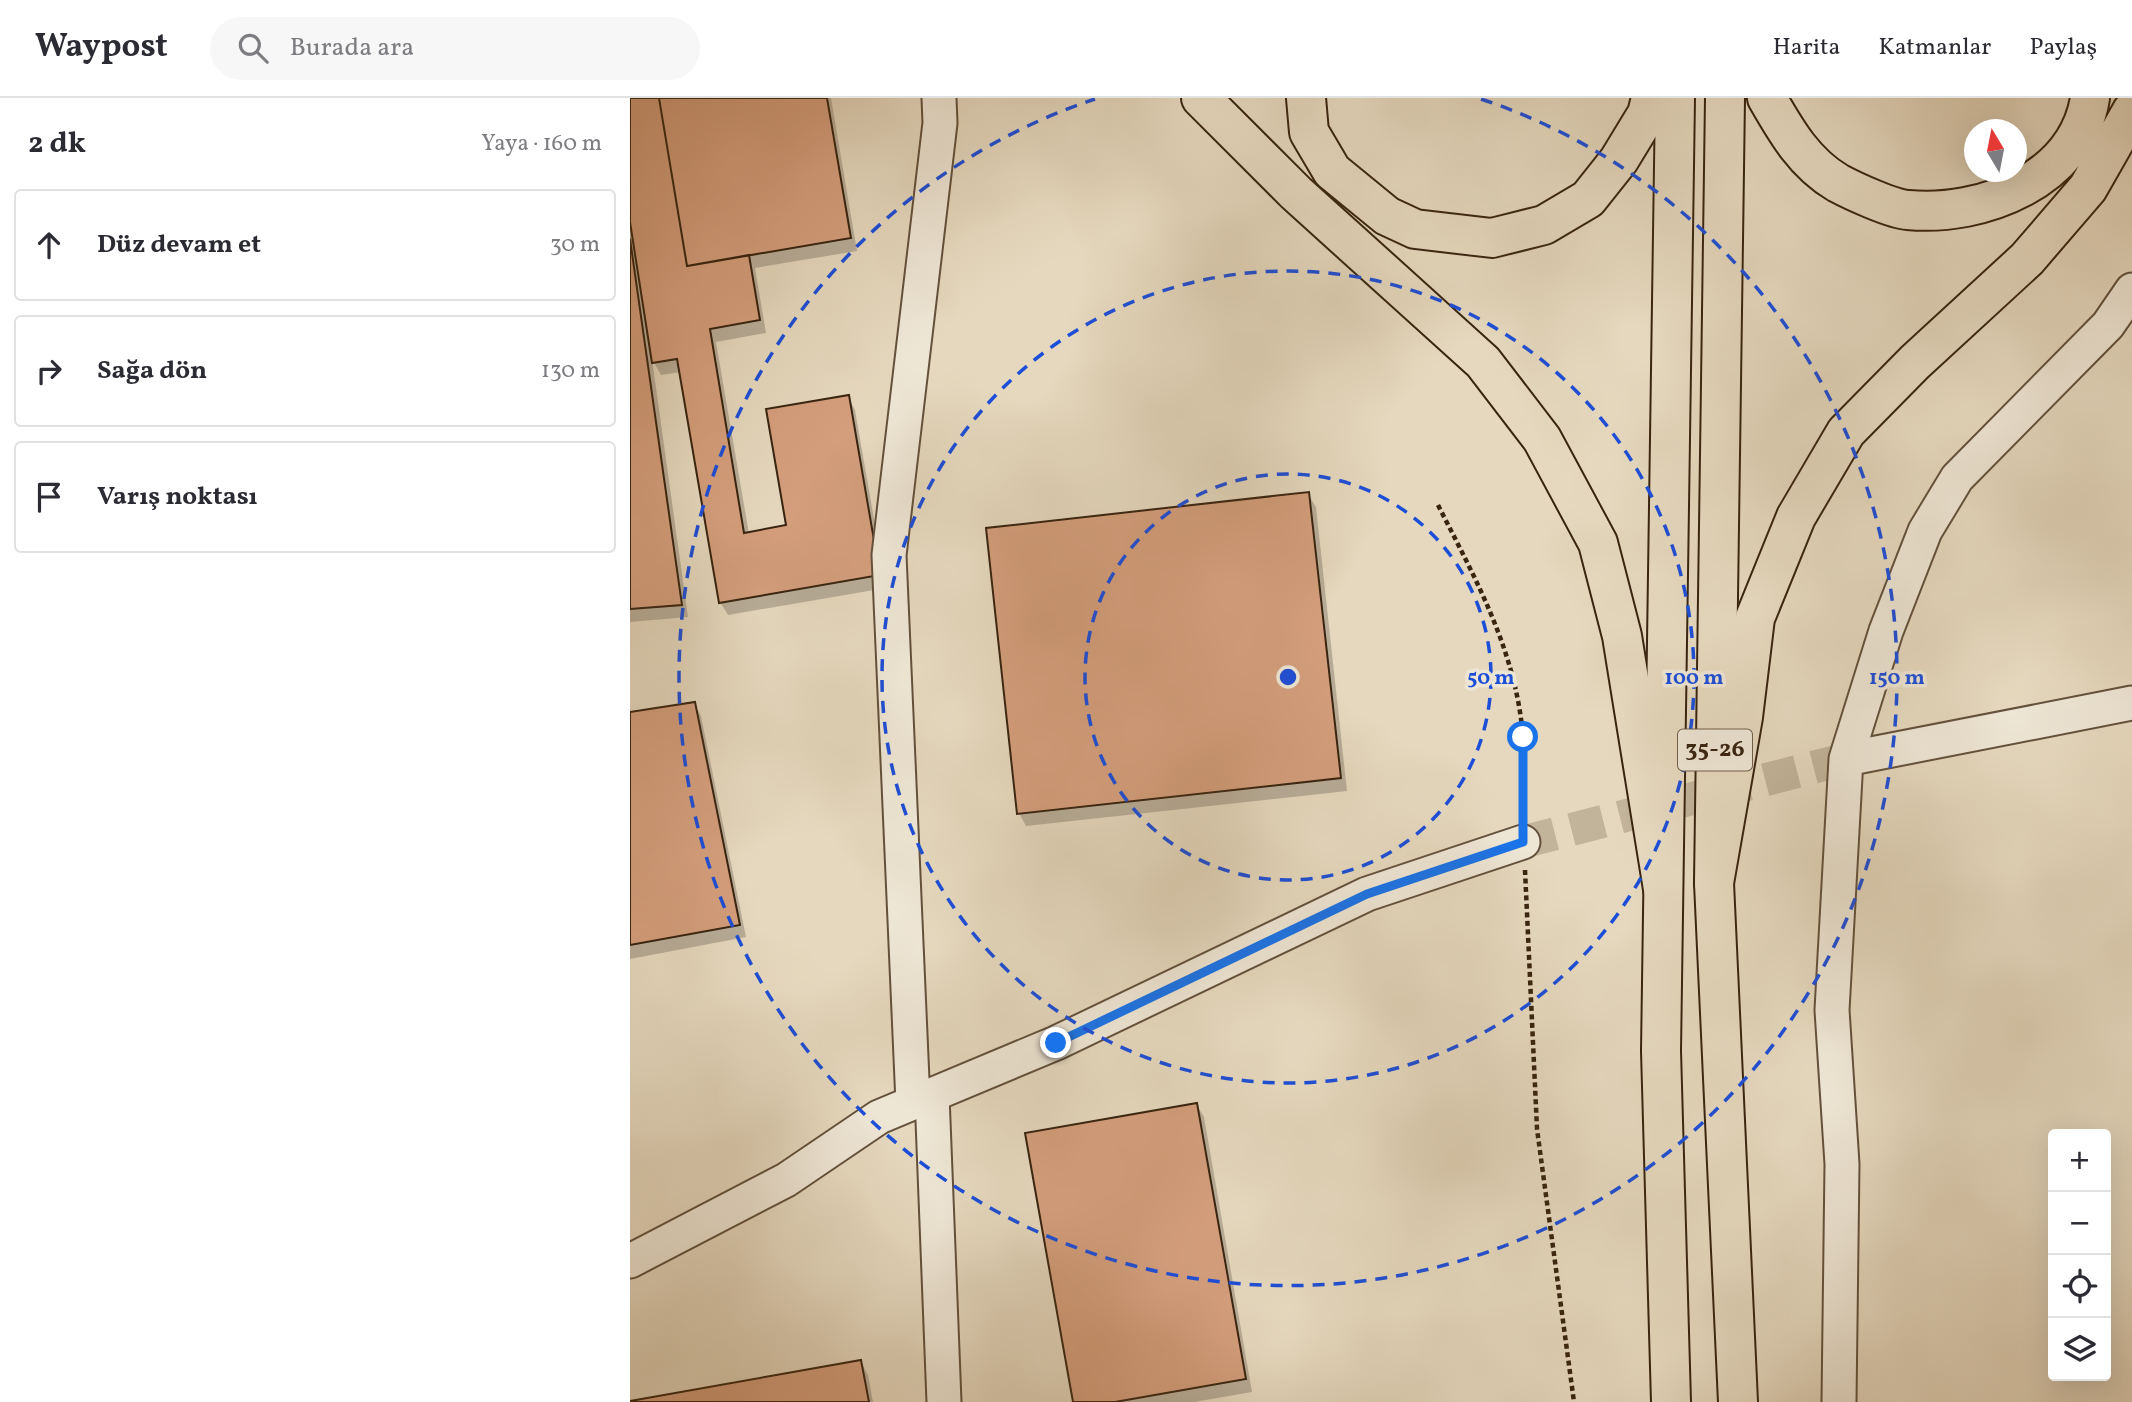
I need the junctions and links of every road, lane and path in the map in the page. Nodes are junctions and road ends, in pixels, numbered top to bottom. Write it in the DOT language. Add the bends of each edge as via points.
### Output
graph roads {
  1 [pos="939,98"];
  2 [pos="1201,98"];
  3 [pos="1306,98"];
  4 [pos="1651,98"];
  5 [pos="1675,98"];
  6 [pos="1725,98"];
  7 [pos="1767,98"];
  8 [pos="2090,98"];
  9 [pos="2132,111"];
  10 [pos="2132,290"];
  11 [pos="1438,505"];
  12 [pos="2132,703"];
  13 [pos="1846,759"];
  14 [pos="1523,842"];
  15 [pos="1714,883"];
  16 [pos="1663,889"];
  17 [pos="922,1099"];
  18 [pos="630,1261"];
  19 [pos="944,1402"];
  20 [pos="1574,1402"];
  21 [pos="1671,1402"];
  22 [pos="1738,1402"];
  23 [pos="1839,1402"];
  1 -- 17 [label="street" via="940,123 889,555"];
  2 -- 16 [label="main road" via="1296,193 1483,362 1542,439 1598,543 1622,636"];
  3 -- 4 [label="main road" via="1309,132 1332,172 1387,216 1415,229 1492,239 1544,225 1588,200 1633,137"];
  5 -- 16 [label="main road, 35-26"];
  6 -- 15 [label="main road, 35-26"];
  7 -- 8 [label="main road" via="1807,160 1838,183 1905,210 1951,211 2009,196 2060,161 2088,111"];
  9 -- 15 [label="main road" via="2088,188 2027,259 1846,432 1796,517 1755,618"];
  10 -- 13 [label="street" via="2108,325 1957,478 1925,531 1886,631"];
  11 -- 14 [label="path" via="1495,619 1508,657 1523,737"];
  12 -- 13 [label="street"];
  13 -- 23 [label="street" via="1832,1010 1842,1164"];
  14 -- 17 [label="street" via="1367,894 1056,1043"];
  14 -- 20 [label="path" via="1537,1129"];
  15 -- 22 [label="main road, 35-26"];
  16 -- 21 [label="main road, 35-26" via="1661,1051"];
  17 -- 18 [label="street" via="879,1117 786,1180"];
  17 -- 19 [label="street"];
}
